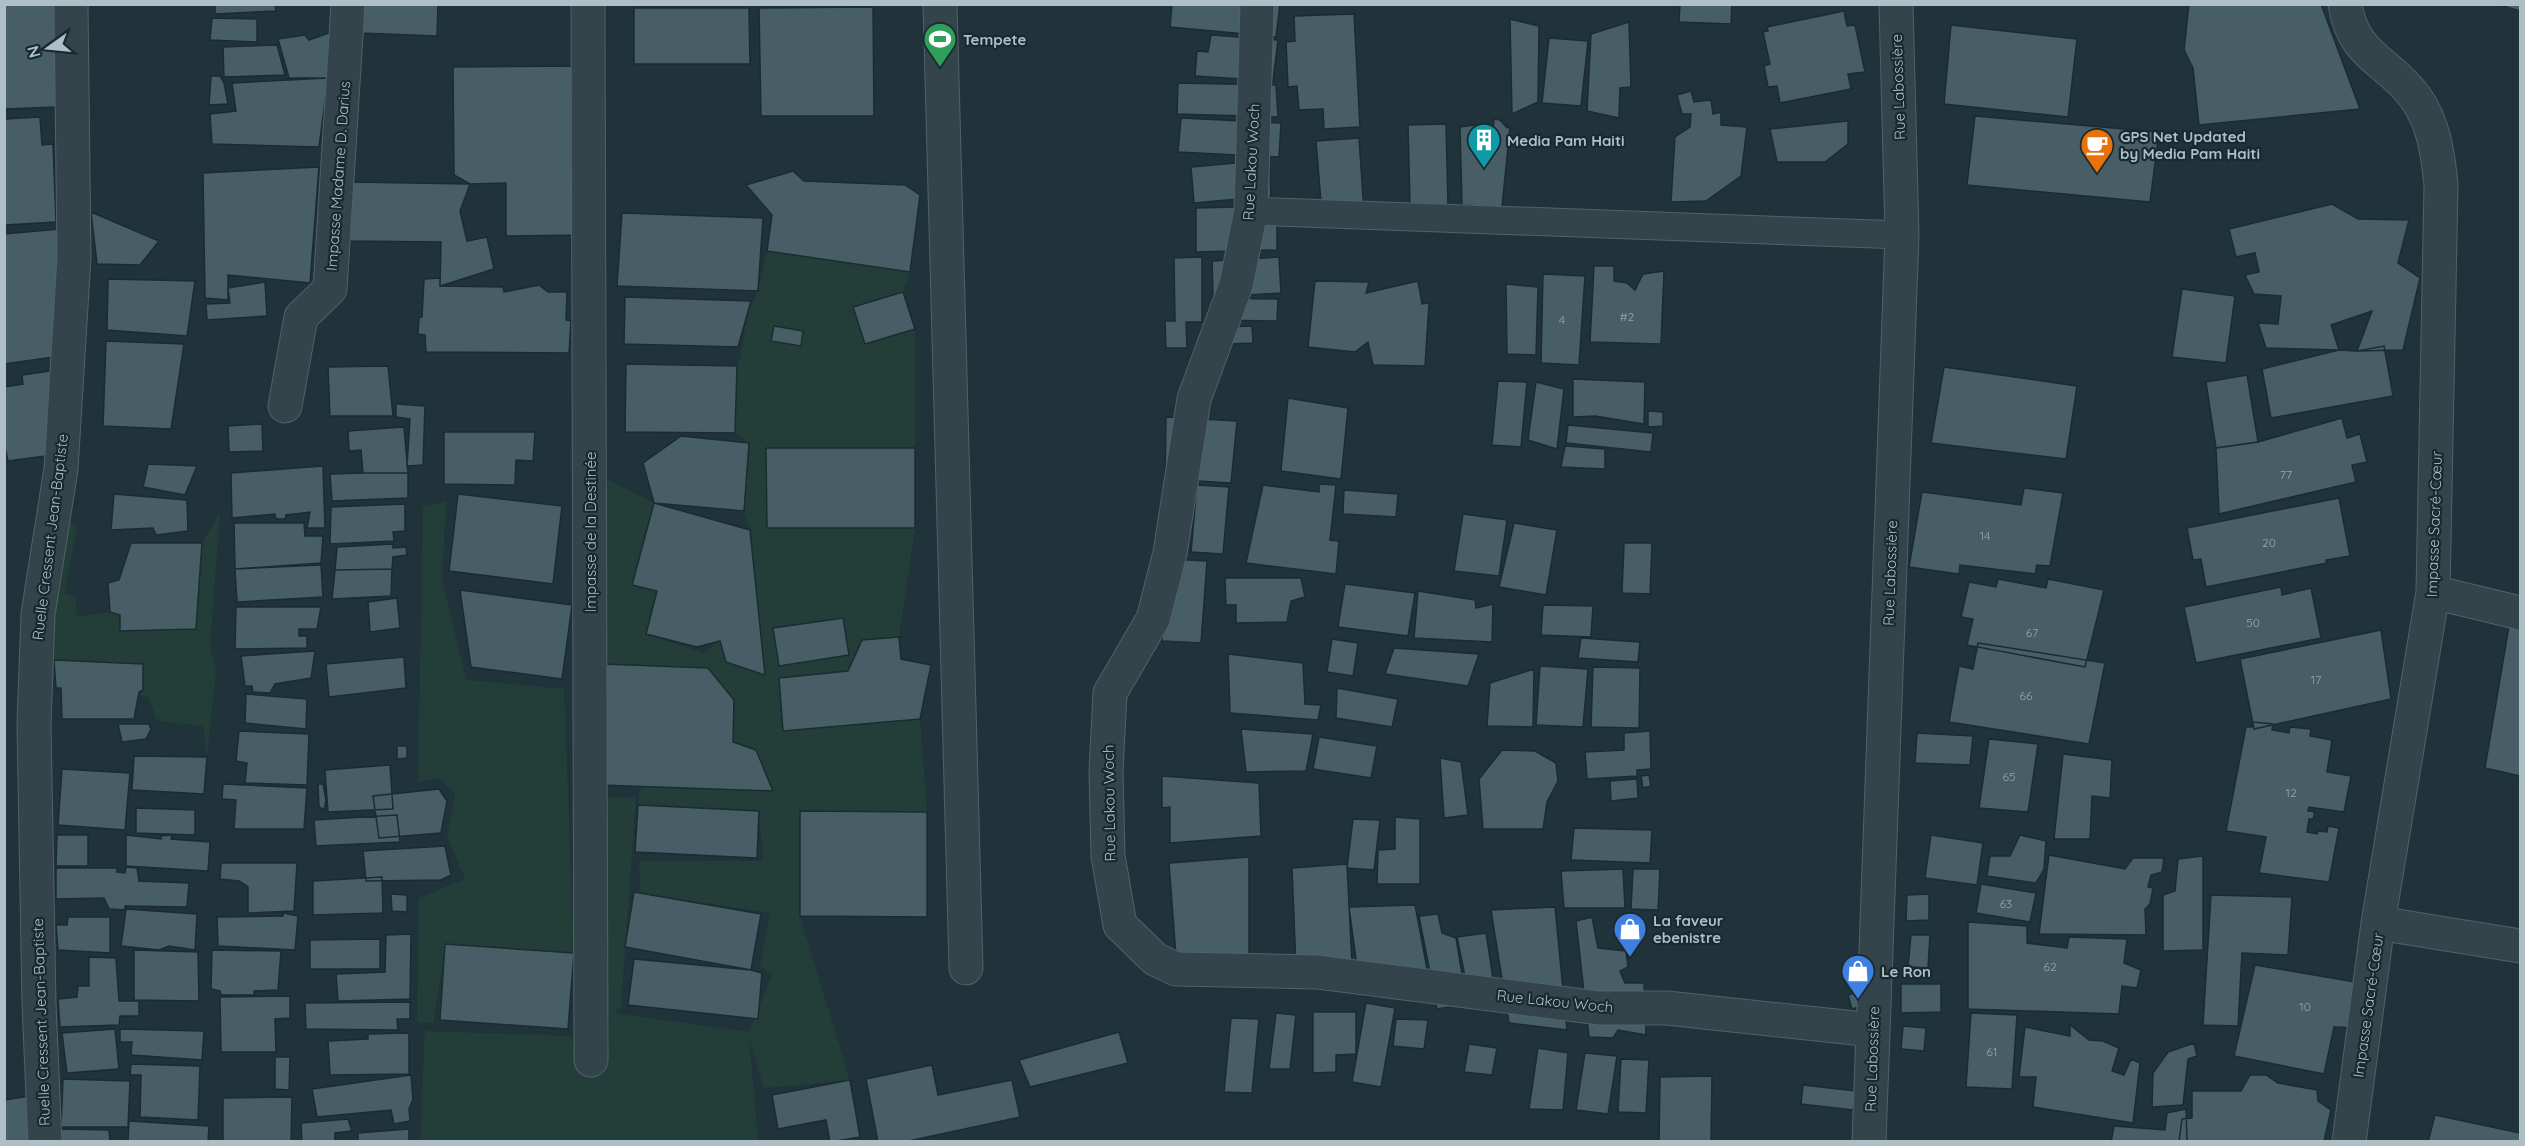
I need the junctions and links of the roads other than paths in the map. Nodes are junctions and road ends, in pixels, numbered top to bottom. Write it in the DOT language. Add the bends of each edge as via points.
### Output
graph roads {
  1 [pos="71,4"];
  2 [pos="348,4"];
  3 [pos="588,4"];
  4 [pos="940,4"];
  5 [pos="1257,4"];
  6 [pos="1896,4"];
  7 [pos="2345,4"];
  8 [pos="1251,211"];
  9 [pos="1902,236"];
  10 [pos="285,406"];
  11 [pos="2433,592"];
  12 [pos="2520,613"];
  13 [pos="2378,924"];
  14 [pos="2520,946"];
  15 [pos="966,968"];
  16 [pos="1873,1030"];
  17 [pos="591,1060"];
  18 [pos="45,1142"];
  19 [pos="1869,1142"];
  20 [pos="2349,1142"];
  1 -- 18 [label="street, Ruelle Cressent Jean-Baptiste" via="74,257 61,470 38,614 34,724"];
  2 -- 10 [label="street, Impasse Madame D. Darius" via="330,288 301,317"];
  3 -- 17 [label="street, Impasse de la Destinée"];
  4 -- 15 [label="street"];
  5 -- 8 [label="street, Rue Lakou Woch"];
  6 -- 9 [label="street, Rue Labossière"];
  7 -- 11 [label="street, Impasse Sacré-Cœur" via="2348,21 2362,49 2416,98 2438,154 2441,184"];
  8 -- 9 [label="lane"];
  8 -- 16 [label="street, Rue Lakou Woch" via="1236,285 1194,399 1170,553 1153,619 1110,693 1106,771 1108,856 1120,924 1155,959 1176,969 1317,972 1599,1008 1666,1008"];
  9 -- 16 [label="street, Rue Labossière"];
  11 -- 12 [label="street"];
  11 -- 13 [label="street, Impasse Sacré-Cœur"];
  13 -- 14 [label="street"];
  13 -- 20 [label="street, Impasse Sacré-Cœur"];
  16 -- 19 [label="street, Rue Labossière"];
}
